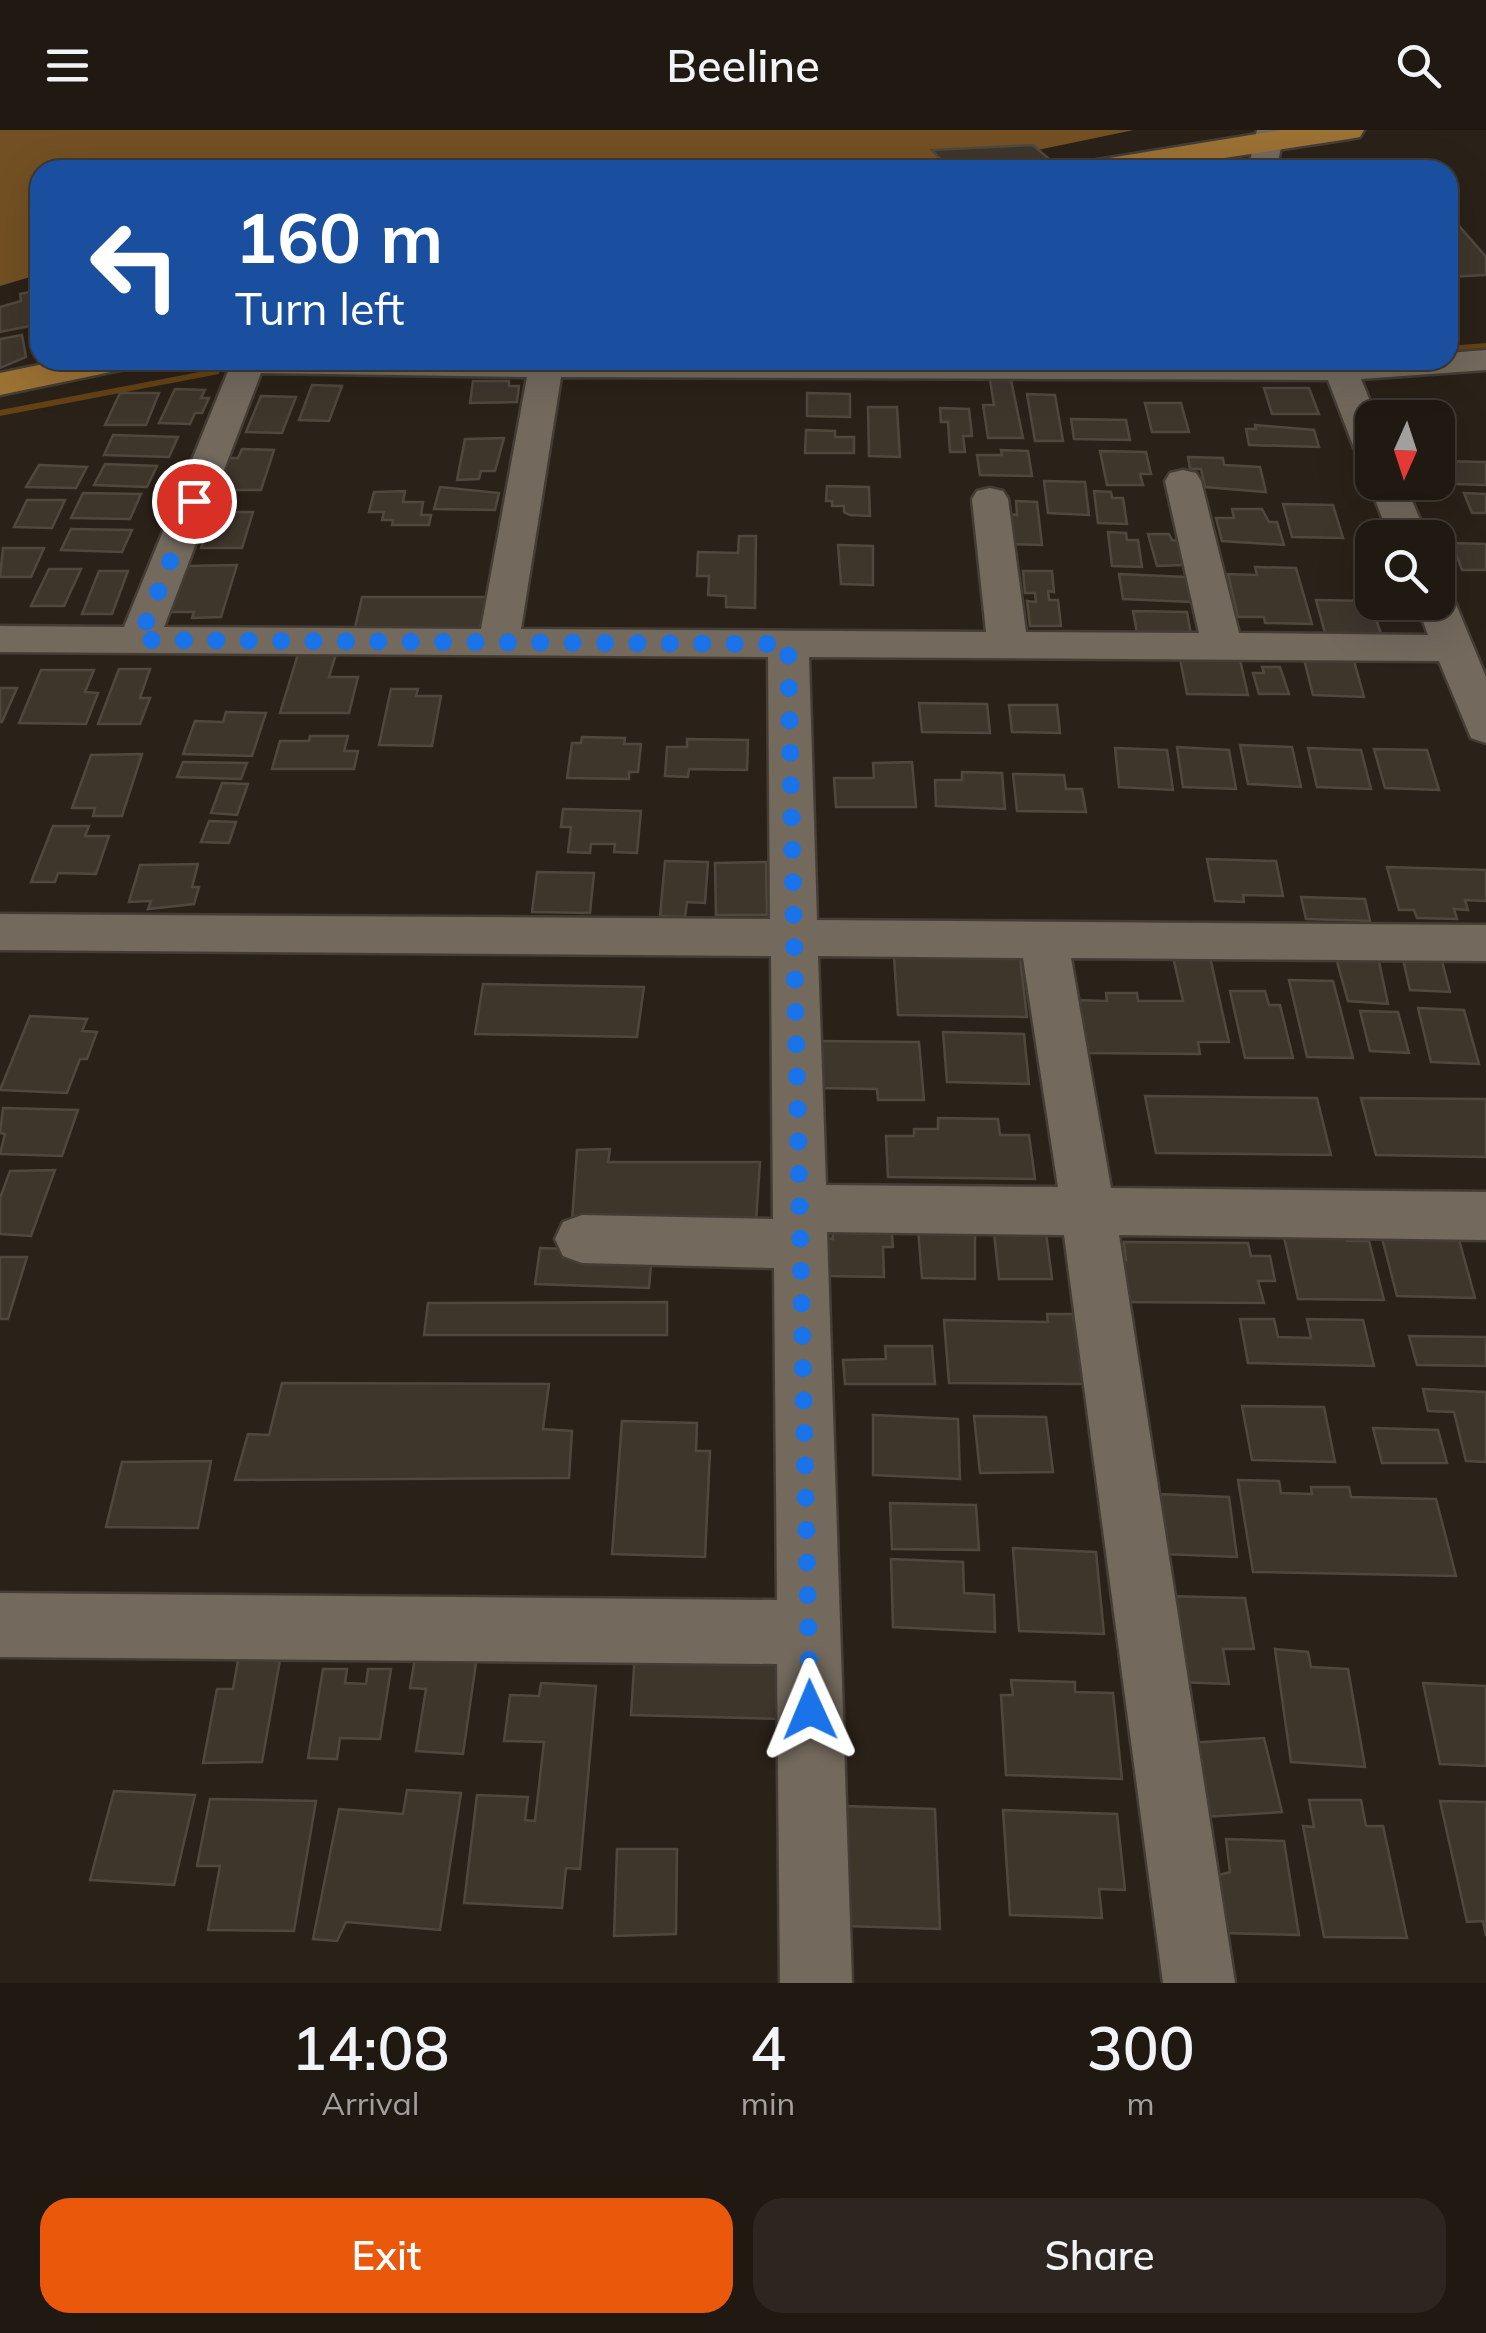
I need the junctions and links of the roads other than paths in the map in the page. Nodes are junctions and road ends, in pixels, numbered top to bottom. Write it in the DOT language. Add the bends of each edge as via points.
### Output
graph roads {
  1 [pos="1350,130"];
  2 [pos="1268,147"];
  3 [pos="1171,160"];
  4 [pos="1486,360"];
  5 [pos="1458,361"];
  6 [pos="68,370"];
  7 [pos="239,370"];
  8 [pos="545,370"];
  9 [pos="1341,370"];
  10 [pos="0,384"];
  11 [pos="1355,405"];
  12 [pos="1183,481"];
  13 [pos="990,498"];
  14 [pos="1442,620"];
  15 [pos="0,639"];
  16 [pos="139,640"];
  17 [pos="499,641"];
  18 [pos="788,644"];
  19 [pos="1007,644"];
  20 [pos="1222,646"];
  21 [pos="1453,648"];
  22 [pos="1486,728"];
  23 [pos="0,932"];
  24 [pos="796,938"];
  25 [pos="1044,940"];
  26 [pos="1486,943"];
  27 [pos="1088,1211"];
  28 [pos="1486,1216"];
  29 [pos="802,1226"];
  30 [pos="582,1240"];
  31 [pos="0,1625"];
  32 [pos="808,1632"];
  33 [pos="816,1983"];
  34 [pos="1199,1983"];
  1 -- 2 [label="main road"];
  2 -- 3 [label="main road"];
  4 -- 5 [label="street"];
  6 -- 10 [label="main road"];
  7 -- 16 [label="street"];
  8 -- 17 [label="street"];
  9 -- 11 [label="street"];
  12 -- 20 [label="street"];
  13 -- 19 [label="street"];
  14 -- 21 [label="street"];
  15 -- 16 [label="street"];
  16 -- 17 [label="street"];
  17 -- 18 [label="street"];
  18 -- 19 [label="street"];
  18 -- 24 [label="street"];
  19 -- 20 [label="street"];
  20 -- 21 [label="street"];
  21 -- 22 [label="street"];
  23 -- 24 [label="street"];
  24 -- 25 [label="street"];
  24 -- 29 [label="street"];
  25 -- 26 [label="street"];
  25 -- 27 [label="street"];
  27 -- 28 [label="street"];
  27 -- 29 [label="street"];
  27 -- 34 [label="street"];
  29 -- 30 [label="street"];
  29 -- 32 [label="street"];
  31 -- 32 [label="street"];
  32 -- 33 [label="street"];
}
